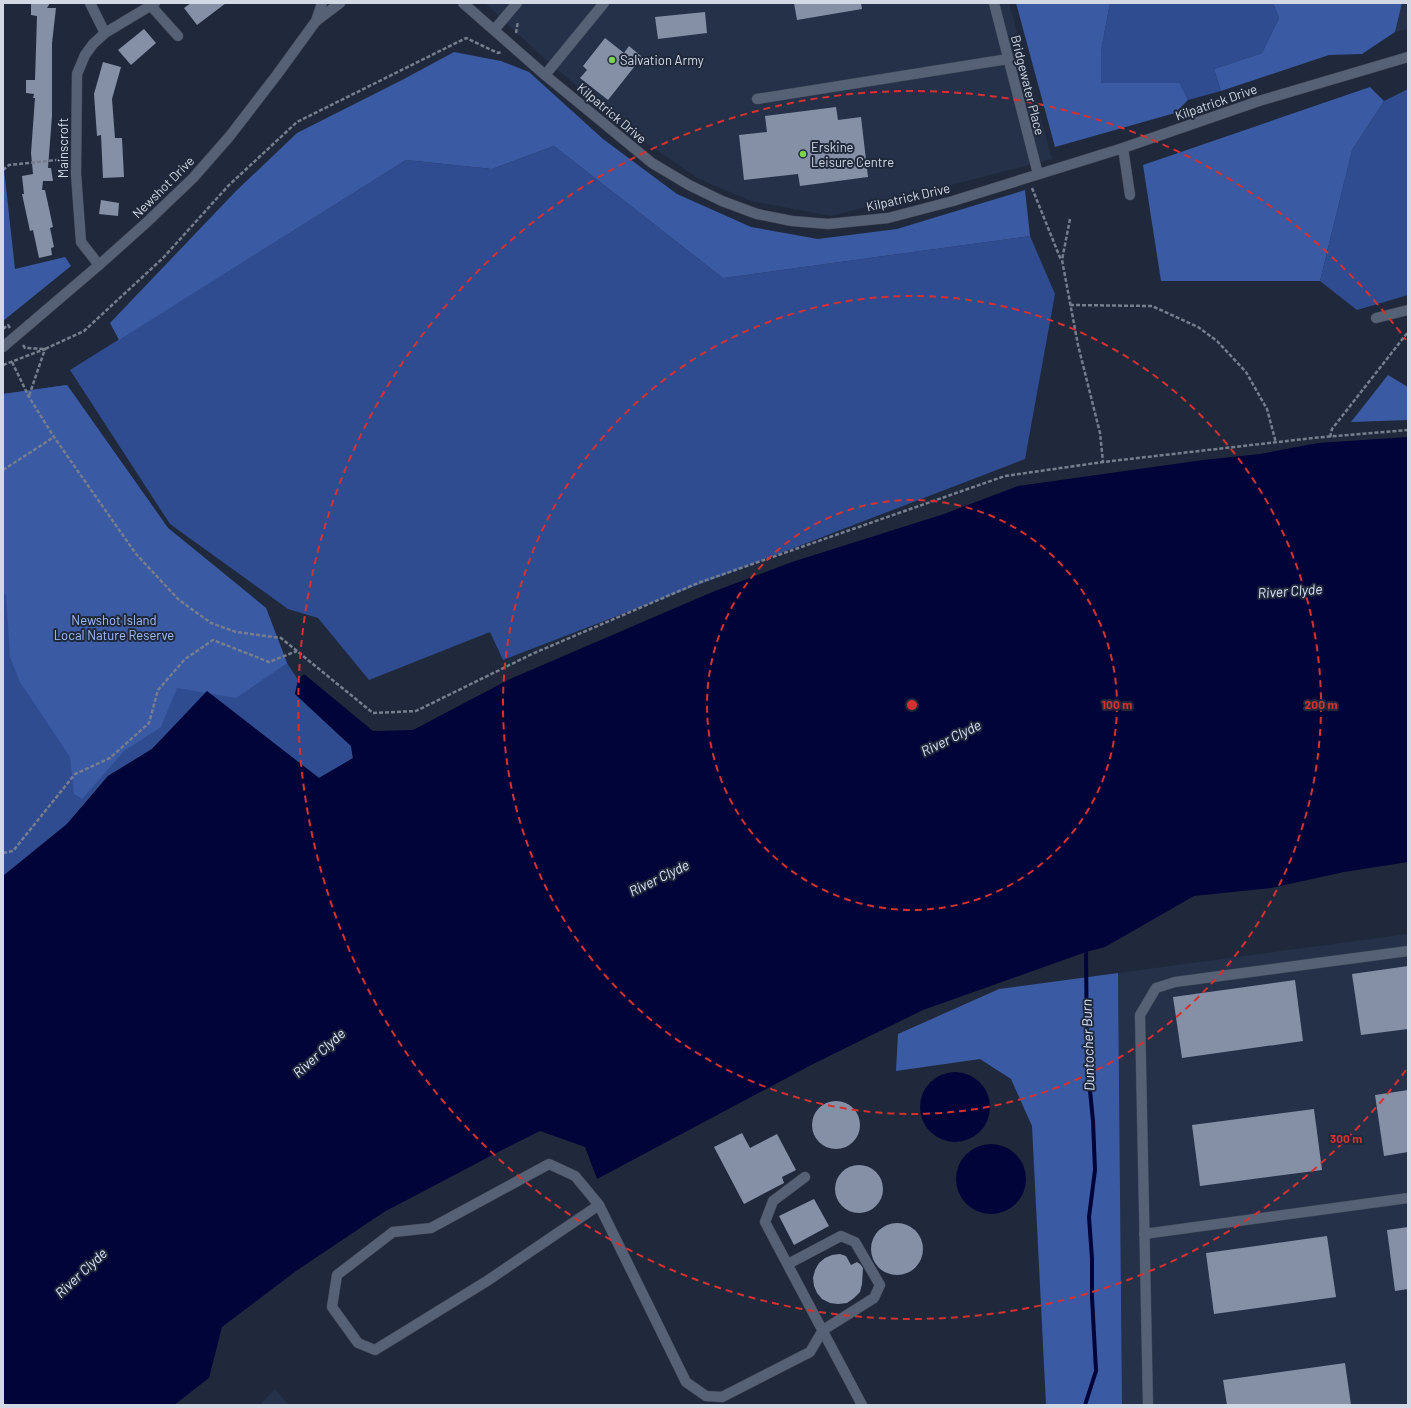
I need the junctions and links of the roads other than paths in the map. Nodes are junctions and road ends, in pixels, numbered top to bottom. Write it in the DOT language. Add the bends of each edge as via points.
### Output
graph roads {
  1 [pos="90,3"];
  2 [pos="322,3"];
  3 [pos="340,3"];
  4 [pos="463,3"];
  5 [pos="517,3"];
  6 [pos="604,3"];
  7 [pos="994,3"];
  8 [pos="153,4"];
  9 [pos="316,22"];
  10 [pos="494,30"];
  11 [pos="104,33"];
  12 [pos="178,36"];
  13 [pos="1408,57"];
  14 [pos="1008,59"];
  15 [pos="545,75"];
  16 [pos="757,100"];
  17 [pos="1123,148"];
  18 [pos="1033,175"];
  19 [pos="1130,195"];
  20 [pos="99,265"];
  21 [pos="1408,310"];
  22 [pos="1376,318"];
  23 [pos="3,347"];
  24 [pos="1408,951"];
  25 [pos="805,1177"];
  26 [pos="1408,1198"];
  27 [pos="599,1205"];
  28 [pos="1144,1234"];
  29 [pos="788,1264"];
  30 [pos="823,1330"];
  31 [pos="862,1405"];
  32 [pos="1148,1405"];
  1 -- 11 [label="street"];
  2 -- 9 [label="street, Newshot Drive"];
  3 -- 9 [label="street, Newshot Drive"];
  4 -- 10 [label="street, Kilpatrick Drive"];
  5 -- 10 [label="street"];
  6 -- 15 [label="street"];
  7 -- 14 [label="street, Bridgewater Place"];
  8 -- 11 [label="street, Mainscroft"];
  8 -- 12 [label="street"];
  9 -- 20 [label="street, Newshot Drive" via="250,111 197,173"];
  10 -- 15 [label="street, Kilpatrick Drive"];
  11 -- 20 [label="street, Mainscroft" via="85,55 76,74 76,174 81,242"];
  13 -- 17 [label="street, Kilpatrick Drive" via="1259,101"];
  14 -- 16 [label="street"];
  14 -- 18 [label="street, Bridgewater Place"];
  15 -- 18 [label="street, Kilpatrick Drive" via="652,163 689,186 757,214 792,221 828,224 888,218 953,201"];
  17 -- 18 [label="street, Kilpatrick Drive"];
  17 -- 19 [label="street"];
  20 -- 23 [label="street, Newshot Drive"];
  21 -- 22 [label="street"];
  24 -- 28 [label="street" via="1175,982 1156,988 1140,1015"];
  25 -- 29 [label="street" via="773,1201 765,1222"];
  26 -- 28 [label="street"];
  27 -- 27 [label="street" via="487,1281 375,1350 358,1343 332,1307 337,1275 393,1232 431,1228 549,1164 575,1176"];
  27 -- 30 [label="street" via="686,1382 706,1396 722,1397 810,1352"];
  28 -- 32 [label="street"];
  29 -- 30 [label="street"];
  29 -- 30 [label="street" via="841,1236 855,1242 880,1285 874,1298"];
  30 -- 31 [label="street"];
}
